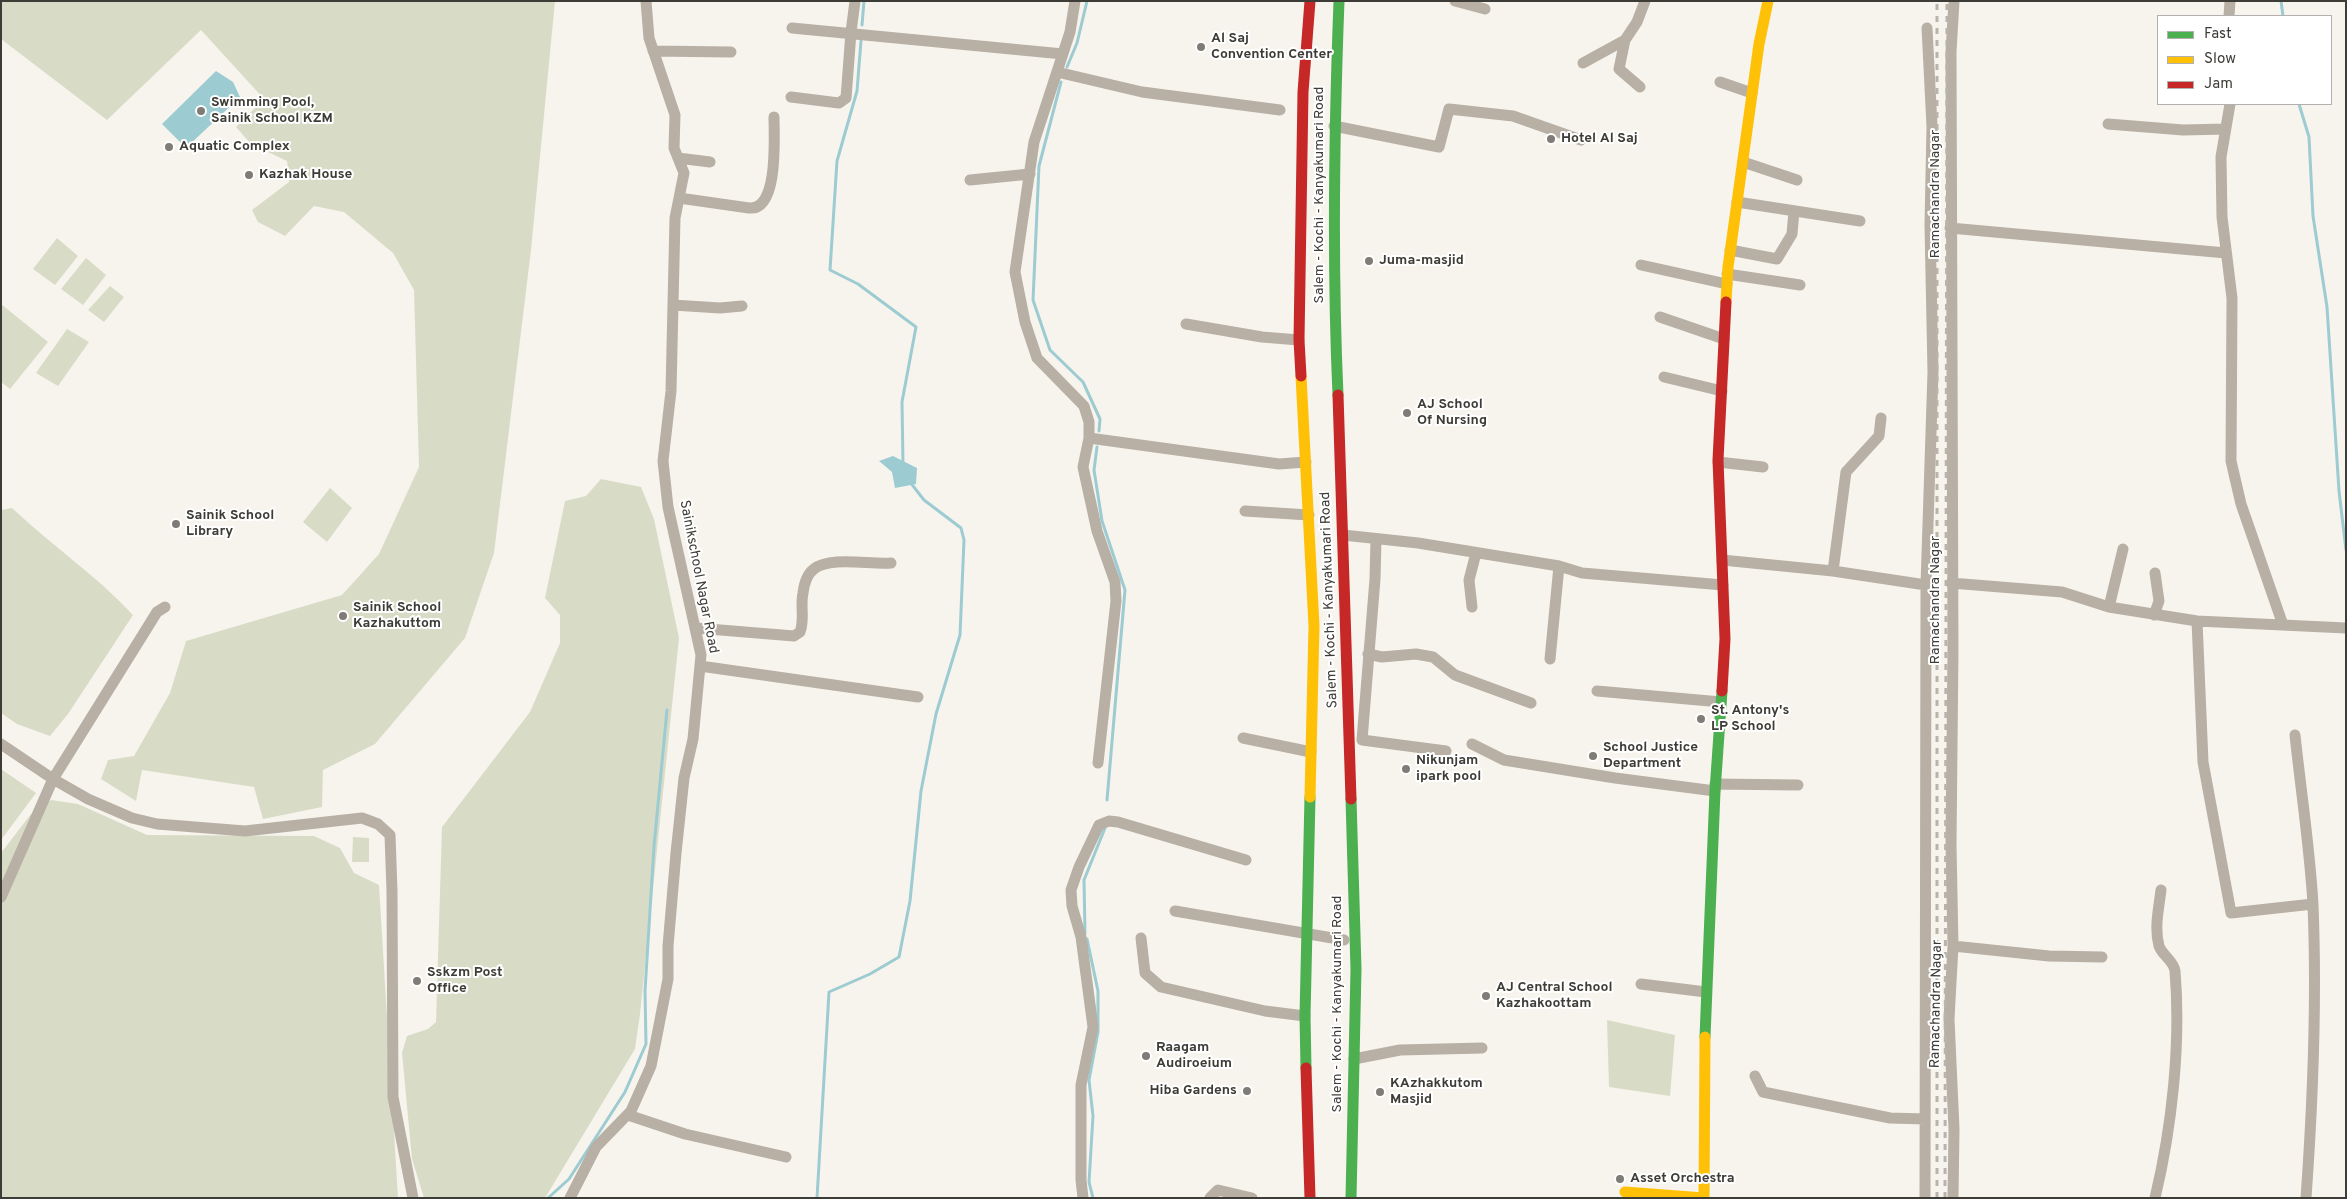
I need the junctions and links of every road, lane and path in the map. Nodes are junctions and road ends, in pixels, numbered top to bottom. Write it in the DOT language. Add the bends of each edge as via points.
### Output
graph roads {
  1 [pos="646,1"];
  2 [pos="855,1"];
  3 [pos="1075,1"];
  4 [pos="1310,1"];
  5 [pos="1339,1"];
  6 [pos="1454,1"];
  7 [pos="1645,1"];
  8 [pos="1768,1"];
  9 [pos="1954,1"];
  10 [pos="2230,1"];
  11 [pos="1485,9"];
  12 [pos="2229,15"];
  13 [pos="792,28"];
  14 [pos="1928,28"];
  15 [pos="851,32"];
  16 [pos="1625,40"];
  17 [pos="653,51"];
  18 [pos="731,52"];
  19 [pos="1062,54"];
  20 [pos="1583,63"];
  21 [pos="1056,72"];
  22 [pos="1720,82"];
  23 [pos="1640,87"];
  24 [pos="1752,93"];
  25 [pos="792,97"];
  26 [pos="2230,105"];
  27 [pos="1280,110"];
  28 [pos="774,117"];
  29 [pos="2108,124"];
  30 [pos="1334,126"];
  31 [pos="2225,129"];
  32 [pos="1581,140"];
  33 [pos="678,158"];
  34 [pos="710,162"];
  35 [pos="1742,162"];
  36 [pos="1030,174"];
  37 [pos="970,180"];
  38 [pos="1797,180"];
  39 [pos="679,198"];
  40 [pos="1737,202"];
  41 [pos="1794,211"];
  42 [pos="1860,221"];
  43 [pos="1950,228"];
  44 [pos="1730,250"];
  45 [pos="2226,253"];
  46 [pos="1641,265"];
  47 [pos="1727,279"];
  48 [pos="1800,285"];
  49 [pos="672,305"];
  50 [pos="742,306"];
  51 [pos="1660,317"];
  52 [pos="1186,324"];
  53 [pos="1724,339"];
  54 [pos="1299,340"];
  55 [pos="1664,377"];
  56 [pos="1722,391"];
  57 [pos="1881,418"];
  58 [pos="1089,438"];
  59 [pos="1306,462"];
  60 [pos="1718,462"];
  61 [pos="1763,467"];
  62 [pos="1245,511"];
  63 [pos="1309,515"];
  64 [pos="1344,536"];
  65 [pos="1376,539"];
  66 [pos="2123,549"];
  67 [pos="1476,553"];
  68 [pos="1722,560"];
  69 [pos="891,564"];
  70 [pos="1559,566"];
  71 [pos="1833,571"];
  72 [pos="2155,573"];
  73 [pos="1951,583"];
  74 [pos="1926,585"];
  75 [pos="1723,586"];
  76 [pos="165,607"];
  77 [pos="1472,607"];
  78 [pos="2110,607"];
  79 [pos="2154,615"];
  80 [pos="2197,621"];
  81 [pos="2283,626"];
  82 [pos="696,628"];
  83 [pos="2346,628"];
  84 [pos="1368,654"];
  85 [pos="1550,659"];
  86 [pos="700,666"];
  87 [pos="1598,691"];
  88 [pos="918,698"];
  89 [pos="1721,702"];
  90 [pos="1531,703"];
  91 [pos="2295,735"];
  92 [pos="1243,738"];
  93 [pos="1,744"];
  94 [pos="1472,744"];
  95 [pos="1446,751"];
  96 [pos="1311,752"];
  97 [pos="1098,764"];
  98 [pos="53,779"];
  99 [pos="1798,786"];
  100 [pos="1715,787"];
  101 [pos="1246,860"];
  102 [pos="2161,890"];
  103 [pos="1,897"];
  104 [pos="2312,904"];
  105 [pos="1174,911"];
  106 [pos="1307,934"];
  107 [pos="1141,938"];
  108 [pos="1344,940"];
  109 [pos="1953,946"];
  110 [pos="2102,957"];
  111 [pos="1641,984"];
  112 [pos="1706,992"];
  113 [pos="1305,1016"];
  114 [pos="1482,1048"];
  115 [pos="1354,1059"];
  116 [pos="1755,1076"];
  117 [pos="628,1115"];
  118 [pos="1925,1119"];
  119 [pos="786,1157"];
  120 [pos="1625,1192"];
  121 [pos="412,1198"];
  122 [pos="570,1198"];
  123 [pos="1083,1198"];
  124 [pos="1210,1198"];
  125 [pos="1252,1198"];
  126 [pos="1310,1198"];
  127 [pos="1351,1198"];
  128 [pos="1925,1198"];
  129 [pos="1953,1198"];
  130 [pos="2155,1198"];
  131 [pos="2306,1198"];
  1 -- 17 [label="street, Sainikschool Nagar Road"];
  2 -- 15 [label="street"];
  3 -- 19 [label="street" via="1070,32"];
  4 -- 54 [label="main road" via="1303,92"];
  5 -- 30 [label="main road, Salem - Kochi - Kanyakumari Road"];
  6 -- 11 [label="street"];
  7 -- 16 [label="street"];
  8 -- 24 [label="main road"];
  9 -- 43 [label="street, Ramachandra Nagar"];
  10 -- 12 [label="street"];
  13 -- 15 [label="street"];
  14 -- 74 [label="street" via="1932,126 1933,372"];
  15 -- 19 [label="street"];
  15 -- 25 [label="street" via="847,92 843,102"];
  16 -- 20 [label="street"];
  16 -- 23 [label="street" via="1619,69"];
  17 -- 18 [label="street"];
  17 -- 33 [label="street, Sainikschool Nagar Road" via="675,115 674,148"];
  19 -- 21 [label="street"];
  21 -- 27 [label="street" via="1142,92"];
  21 -- 36 [label="street" via="1034,142"];
  22 -- 24 [label="street"];
  24 -- 35 [label="main road"];
  26 -- 31 [label="street"];
  28 -- 39 [label="street" via="774,168 761,206"];
  29 -- 31 [label="street" via="2183,130"];
  30 -- 32 [label="street" via="1439,147 1449,109 1513,116"];
  30 -- 64 [label="main road, Salem - Kochi - Kanyakumari Road" via="1333,279"];
  31 -- 45 [label="street" via="2221,157"];
  33 -- 34 [label="street"];
  33 -- 39 [label="street, Sainikschool Nagar Road" via="684,173"];
  35 -- 38 [label="street"];
  35 -- 40 [label="main road"];
  36 -- 37 [label="street"];
  36 -- 58 [label="street" via="1015,272 1019,299 1037,358 1084,406"];
  39 -- 49 [label="street, Sainikschool Nagar Road" via="675,218"];
  40 -- 41 [label="street"];
  40 -- 44 [label="main road"];
  41 -- 42 [label="street"];
  41 -- 44 [label="street" via="1792,234 1777,260"];
  43 -- 45 [label="street"];
  43 -- 73 [label="street, Ramachandra Nagar"];
  44 -- 47 [label="main road"];
  45 -- 81 [label="street" via="2232,298 2232,461 2241,504"];
  46 -- 47 [label="street"];
  47 -- 48 [label="street"];
  47 -- 53 [label="main road"];
  49 -- 50 [label="street"];
  49 -- 82 [label="street, Sainikschool Nagar Road" via="671,391 663,461 668,507"];
  51 -- 53 [label="street"];
  52 -- 54 [label="street"];
  53 -- 56 [label="main road"];
  54 -- 59 [label="main road"];
  55 -- 56 [label="street"];
  56 -- 60 [label="main road"];
  57 -- 71 [label="street" via="1879,436 1846,472"];
  58 -- 59 [label="street" via="1279,464"];
  58 -- 97 [label="street" via="1083,467 1097,531 1115,582 1116,601"];
  59 -- 63 [label="main road"];
  60 -- 61 [label="street"];
  60 -- 68 [label="main road"];
  62 -- 63 [label="street"];
  63 -- 96 [label="main road" via="1314,626"];
  64 -- 65 [label="street"];
  64 -- 115 [label="main road, Salem - Kochi - Kanyakumari Road" via="1356,970"];
  65 -- 67 [label="street" via="1418,542"];
  65 -- 84 [label="street"];
  66 -- 78 [label="street"];
  67 -- 70 [label="street"];
  67 -- 77 [label="street" via="1469,580"];
  68 -- 71 [label="street"];
  68 -- 75 [label="main road"];
  69 -- 82 [label="street" via="840,562 813,569 802,595 802,627 794,636"];
  70 -- 75 [label="street" via="1582,573"];
  70 -- 85 [label="street"];
  71 -- 74 [label="street"];
  72 -- 79 [label="street" via="2159,601"];
  73 -- 78 [label="street" via="2062,592"];
  73 -- 109 [label="street, Ramachandra Nagar"];
  74 -- 118 [label="street"];
  75 -- 89 [label="main road" via="1725,638"];
  76 -- 98 [label="street" via="157,612"];
  78 -- 79 [label="street"];
  79 -- 80 [label="street"];
  80 -- 81 [label="street"];
  80 -- 104 [label="street" via="2203,762 2231,913"];
  81 -- 83 [label="street"];
  82 -- 86 [label="street, Sainikschool Nagar Road"];
  84 -- 90 [label="street" via="1433,657 1455,675"];
  84 -- 95 [label="street" via="1362,740"];
  86 -- 88 [label="street"];
  86 -- 117 [label="street, Sainikschool Nagar Road" via="676,853 668,979 651,1066"];
  87 -- 89 [label="street"];
  89 -- 100 [label="main road"];
  91 -- 104 [label="street"];
  92 -- 96 [label="street"];
  93 -- 98 [label="street"];
  94 -- 100 [label="street" via="1504,760 1615,778"];
  96 -- 106 [label="main road"];
  98 -- 103 [label="street"];
  98 -- 121 [label="street" via="88,799 132,818 157,824 245,831 362,818 378,824 390,835 393,1097"];
  99 -- 100 [label="street"];
  100 -- 112 [label="main road"];
  101 -- 123 [label="street" via="1109,821 1099,825 1071,890 1093,1028 1081,1085 1080,1180"];
  102 -- 130 [label="street" via="2157,918 2159,947 2175,968 2176,999 2173,1082"];
  104 -- 131 [label="street" via="2314,1099"];
  105 -- 106 [label="street"];
  106 -- 108 [label="street"];
  106 -- 113 [label="main road"];
  107 -- 113 [label="street" via="1145,973 1161,987 1265,1012"];
  109 -- 110 [label="street" via="2049,956"];
  109 -- 129 [label="street, Ramachandra Nagar" via="1950,1019"];
  111 -- 112 [label="street"];
  112 -- 120 [label="main road" via="1704,1198"];
  113 -- 126 [label="main road"];
  114 -- 115 [label="street" via="1400,1050"];
  115 -- 127 [label="main road, Salem - Kochi - Kanyakumari Road"];
  116 -- 118 [label="street" via="1763,1092 1890,1118"];
  117 -- 119 [label="street" via="685,1134"];
  117 -- 122 [label="street, Sainikschool Nagar Road" via="596,1147"];
  118 -- 128 [label="street"];
  124 -- 125 [label="street" via="1218,1190"];
}
